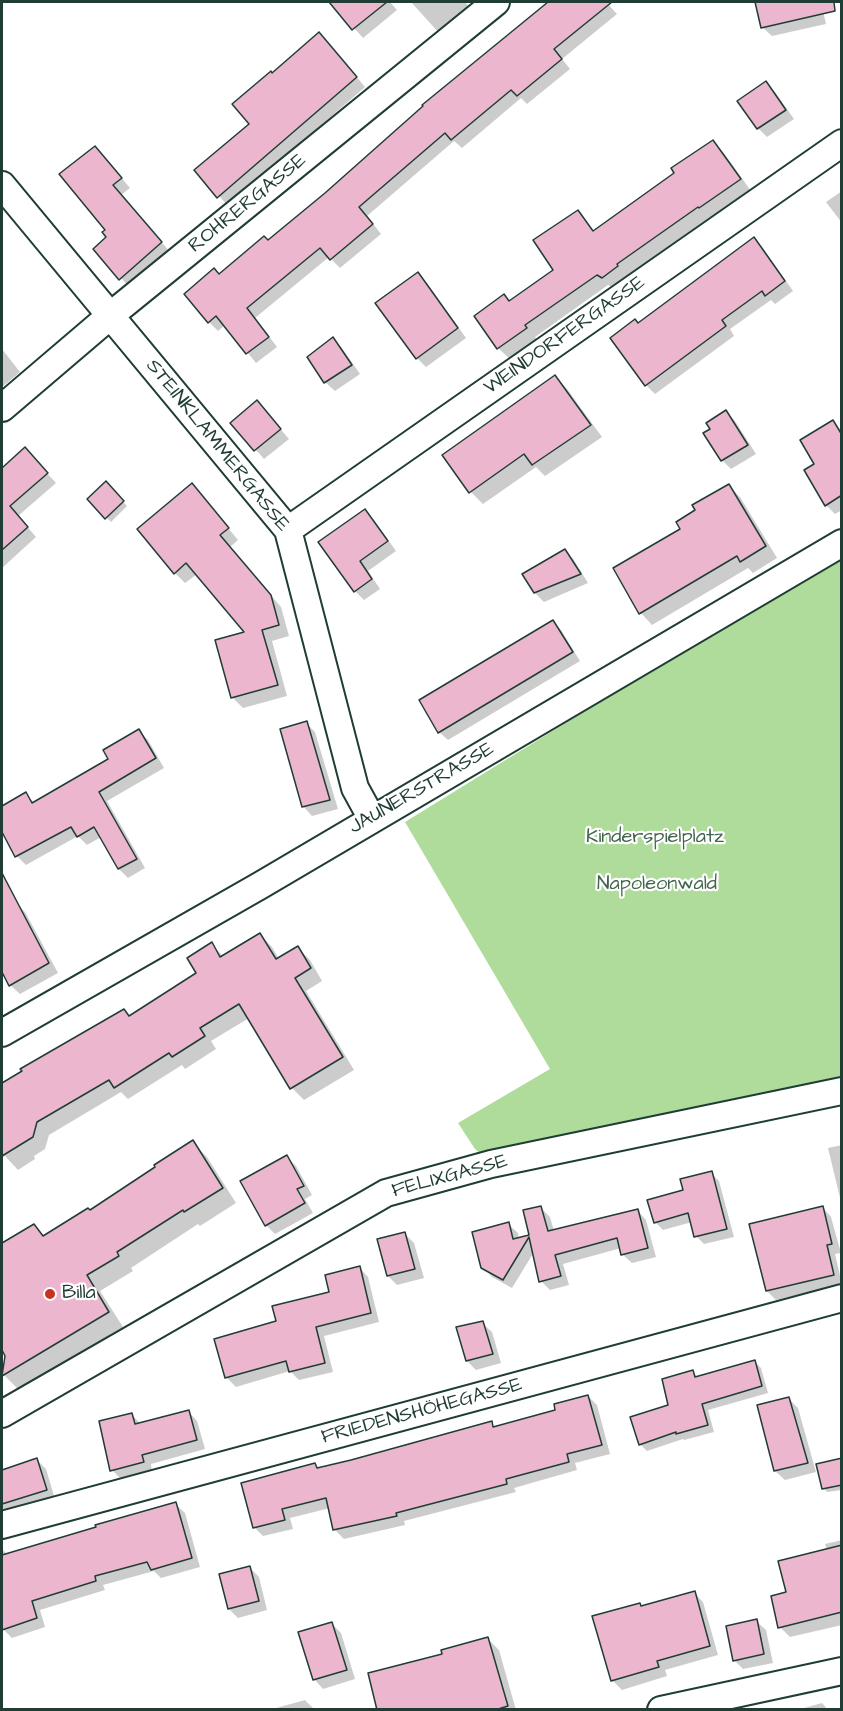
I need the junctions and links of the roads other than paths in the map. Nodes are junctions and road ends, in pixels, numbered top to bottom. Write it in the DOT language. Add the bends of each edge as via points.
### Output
graph roads {
  1 [pos="496,2"];
  2 [pos="842,142"];
  3 [pos="2,184"];
  4 [pos="111,315"];
  5 [pos="2,408"];
  6 [pos="288,530"];
  7 [pos="842,543"];
  8 [pos="372,819"];
  9 [pos="2,1033"];
  10 [pos="842,1091"];
  11 [pos="842,1298"];
  12 [pos="2,1414"];
  13 [pos="2,1525"];
  14 [pos="842,1671"];
  15 [pos="661,1710"];
  1 -- 4 [label="street, ROHRERGASSE"];
  2 -- 6 [label="street, WEINDORFERGASSE"];
  3 -- 4 [label="street, STEINKLAMMERGASSE"];
  4 -- 5 [label="street, ROHRERGASSE"];
  4 -- 6 [label="street, STEINKLAMMERGASSE"];
  6 -- 8 [label="street, STEINKLAMMERGASSE" via="355,788"];
  7 -- 8 [label="street, JAUNERSTRASSE"];
  8 -- 9 [label="street, JAUNERSTRASSE"];
  10 -- 12 [label="street, FELIXGASSE" via="491,1164 386,1193"];
  11 -- 13 [label="street, FRIEDENSHÖHEGASSE"];
  14 -- 15 [label="street"];
}
